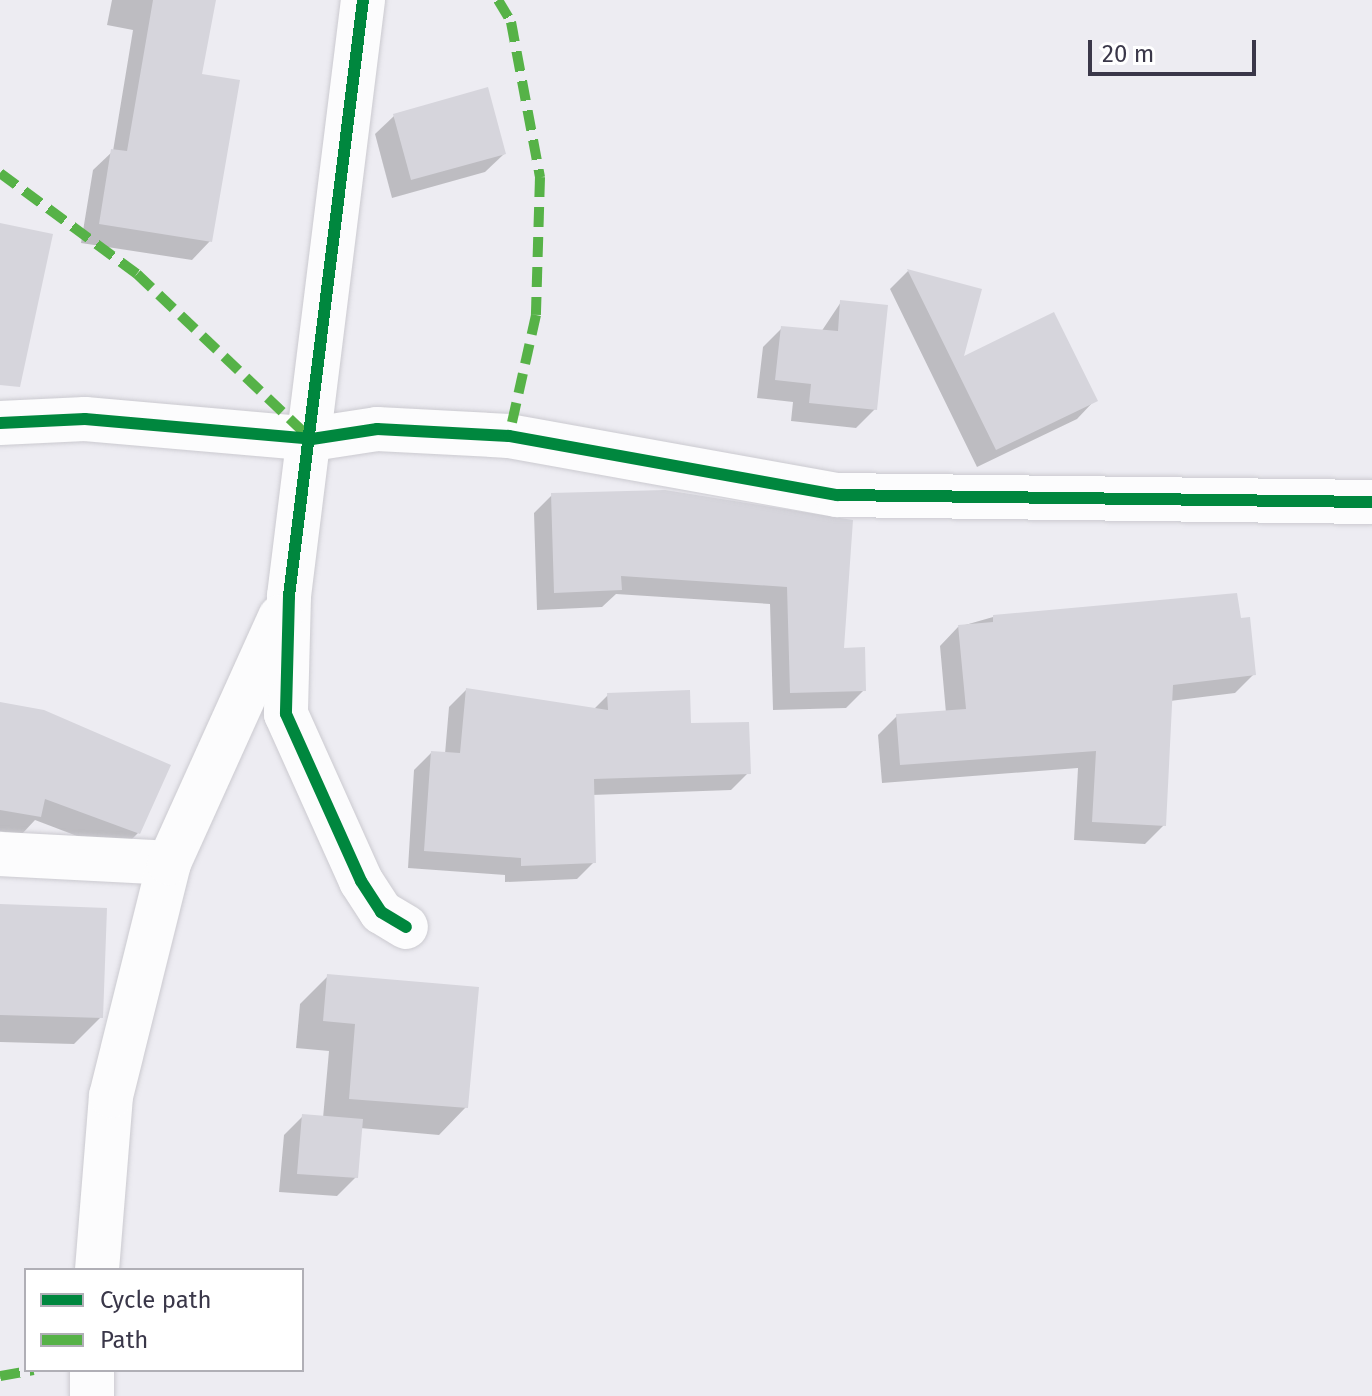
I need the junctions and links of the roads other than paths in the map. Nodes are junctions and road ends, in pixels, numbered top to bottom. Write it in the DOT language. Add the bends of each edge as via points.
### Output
graph roads {
  1 [pos="363,0"];
  2 [pos="0,423"];
  3 [pos="312,439"];
  4 [pos="1372,502"];
  5 [pos="289,596"];
  6 [pos="0,854"];
  7 [pos="169,863"];
  8 [pos="406,927"];
  9 [pos="97,1268"];
  10 [pos="92,1372"];
  11 [pos="92,1396"];
  1 -- 3 [label="street"];
  2 -- 3 [label="street" via="85,419"];
  3 -- 4 [label="street" via="377,429 509,436 837,495"];
  3 -- 5 [label="street"];
  5 -- 7 [label="street"];
  5 -- 8 [label="street" via="286,714 361,881 381,912"];
  6 -- 7 [label="street"];
  7 -- 9 [label="street" via="111,1096"];
  10 -- 11 [label="street"];
}
